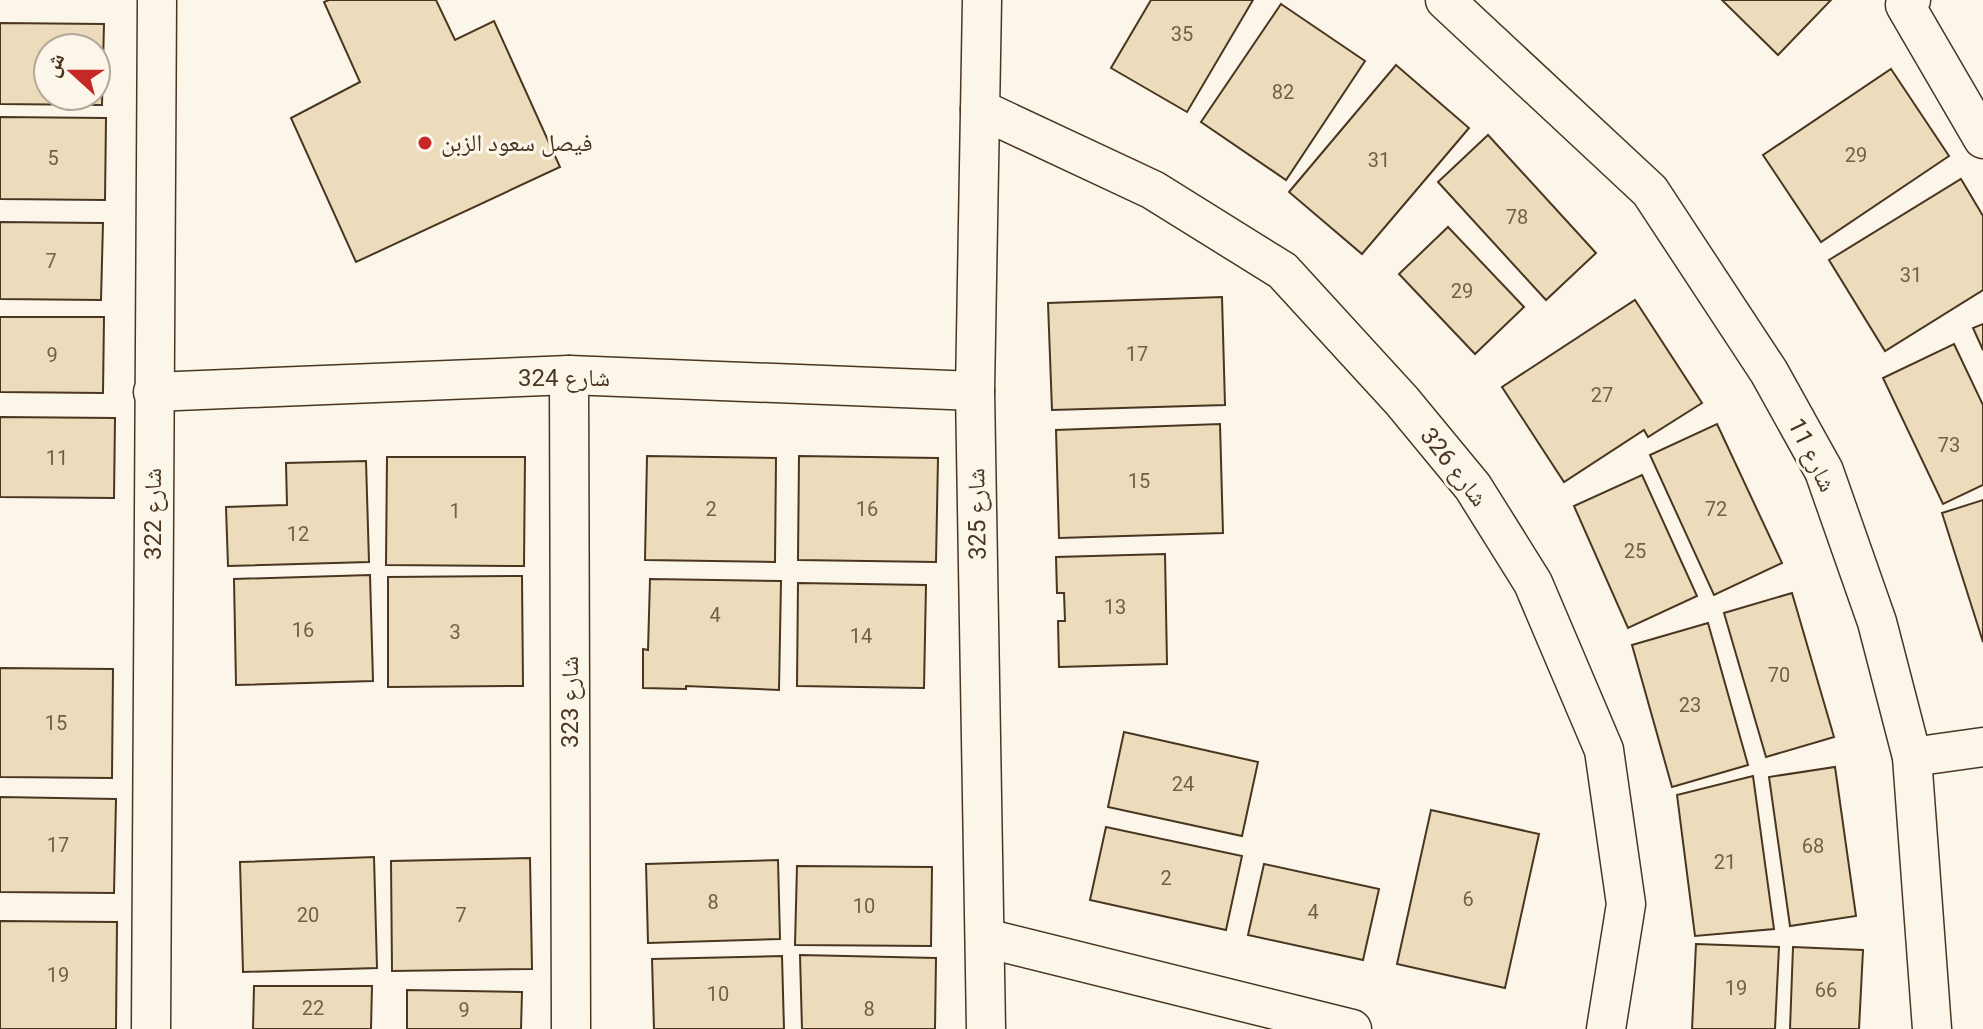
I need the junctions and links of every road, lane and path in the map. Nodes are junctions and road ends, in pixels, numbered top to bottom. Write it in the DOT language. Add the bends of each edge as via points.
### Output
graph roads {
  1 [pos="157,0"];
  2 [pos="982,0"];
  3 [pos="1445,0"];
  4 [pos="1911,0"];
  5 [pos="980,109"];
  6 [pos="1983,139"];
  7 [pos="569,375"];
  8 [pos="975,391"];
  9 [pos="153,392"];
  10 [pos="1983,747"];
  11 [pos="1912,757"];
  12 [pos="985,938"];
  13 [pos="151,1029"];
  14 [pos="571,1029"];
  15 [pos="986,1029"];
  16 [pos="1352,1029"];
  17 [pos="1606,1029"];
  18 [pos="1932,1029"];
  1 -- 9 [label="street, شارع 322"];
  2 -- 5 [label="street, شارع 325"];
  3 -- 11 [label="street, شارع 11" via="1650,191 1769,372 1824,471 1877,622"];
  4 -- 6 [label="street" via="1905,5"];
  5 -- 8 [label="street, شارع 325"];
  5 -- 17 [label="street, شارع 326" via="1153,190 1283,271 1473,487 1533,583 1604,750 1626,904"];
  7 -- 8 [label="street, شارع 324"];
  7 -- 9 [label="street, شارع 324"];
  7 -- 14 [label="street, شارع 323"];
  8 -- 12 [label="street, شارع 325"];
  9 -- 13 [label="street, شارع 322"];
  10 -- 11 [label="street"];
  11 -- 18 [label="street, شارع 11"];
  12 -- 15 [label="street, شارع 325"];
  12 -- 16 [label="street"];
}
